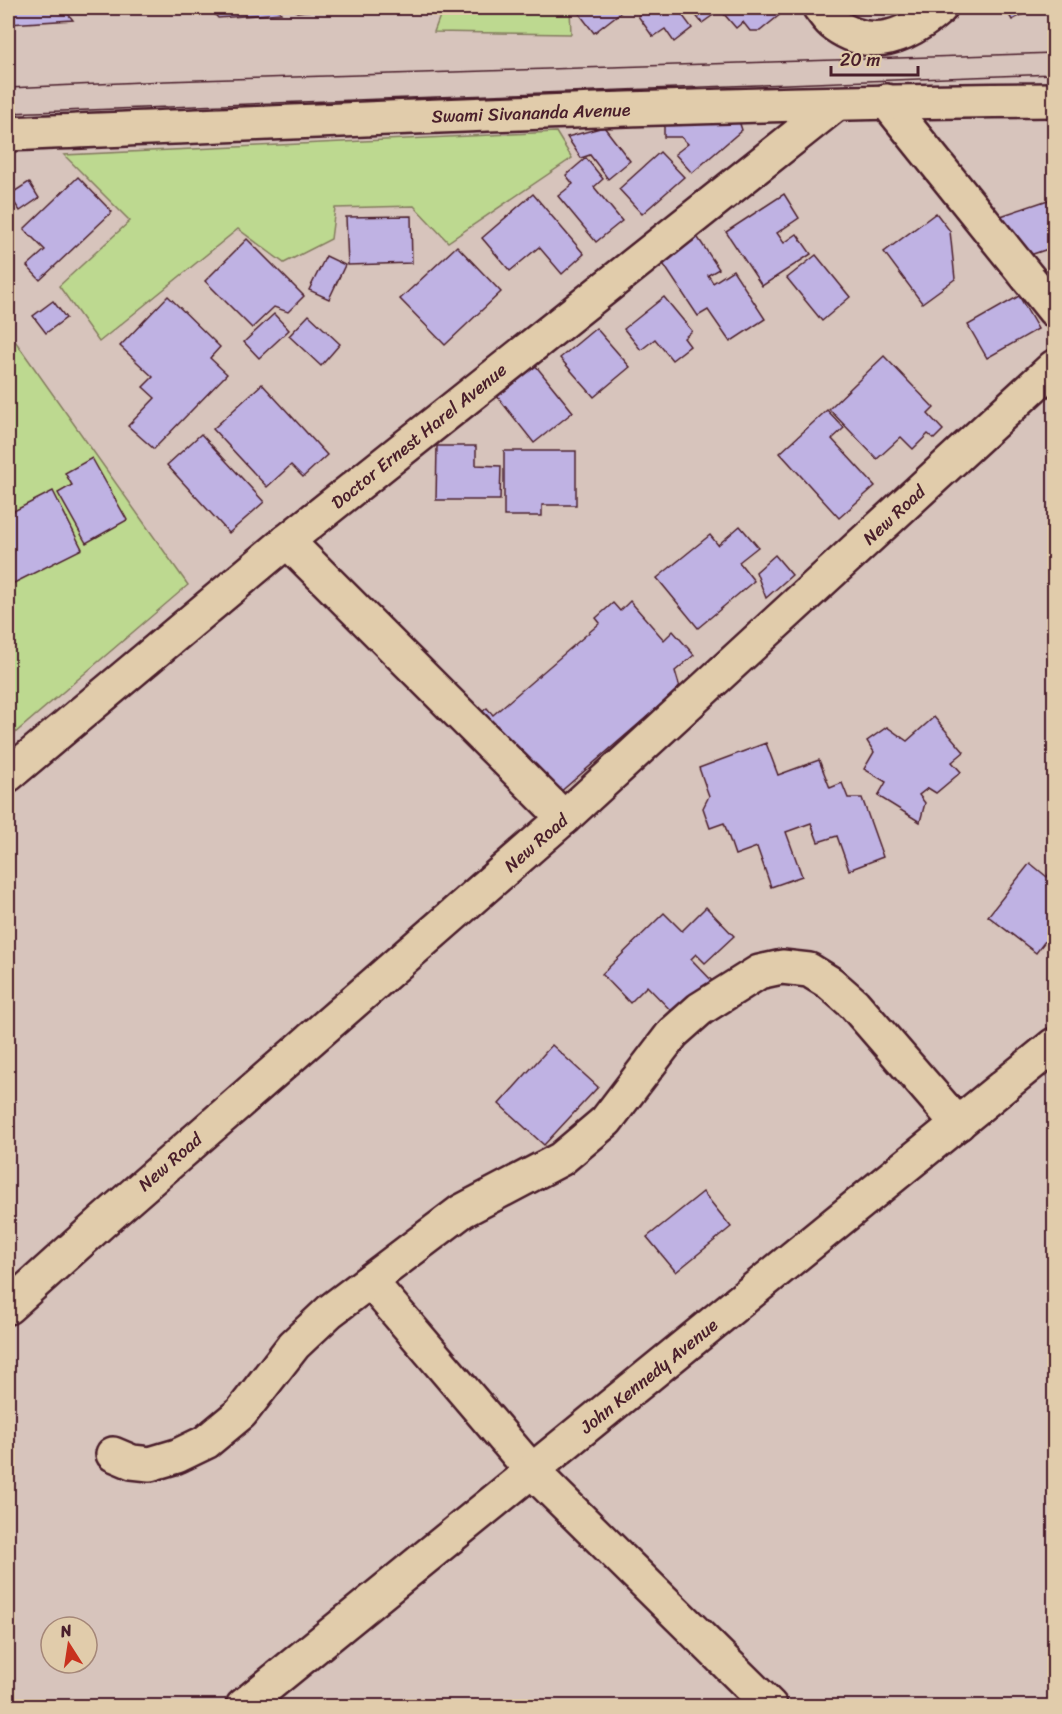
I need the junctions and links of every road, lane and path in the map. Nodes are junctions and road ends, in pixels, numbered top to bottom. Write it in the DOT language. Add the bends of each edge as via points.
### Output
graph roads {
  1 [pos="820,8"];
  2 [pos="940,8"];
  3 [pos="1054,100"];
  4 [pos="886,101"];
  5 [pos="836,104"];
  6 [pos="8,134"];
  7 [pos="1054,310"];
  8 [pos="1054,367"];
  9 [pos="286,541"];
  10 [pos="8,776"];
  11 [pos="564,818"];
  12 [pos="1054,1045"];
  13 [pos="958,1124"];
  14 [pos="370,1281"];
  15 [pos="8,1307"];
  16 [pos="113,1455"];
  17 [pos="532,1471"];
  18 [pos="243,1707"];
  19 [pos="770,1707"];
  1 -- 2 [label="street" via="833,24 853,35 873,39 900,35"];
  3 -- 4 [label="street, Swami Sivananda Avenue"];
  4 -- 5 [label="street, Swami Sivananda Avenue"];
  4 -- 7 [label="street"];
  5 -- 6 [label="street, Swami Sivananda Avenue"];
  5 -- 9 [label="street, Doctor Ernest Harel Avenue"];
  8 -- 11 [label="street, New Road"];
  9 -- 10 [label="street, Doctor Ernest Harel Avenue"];
  9 -- 11 [label="street"];
  11 -- 15 [label="street, New Road"];
  12 -- 13 [label="street, John Kennedy Avenue"];
  13 -- 14 [label="street" via="855,1004 830,983 808,970 782,967 759,972 700,1009 673,1033 606,1121 561,1159 462,1211"];
  13 -- 17 [label="street, John Kennedy Avenue"];
  14 -- 16 [label="street" via="294,1345 241,1413 206,1442 150,1464"];
  14 -- 17 [label="street"];
  17 -- 18 [label="street, John Kennedy Avenue"];
  17 -- 19 [label="street"];
}
